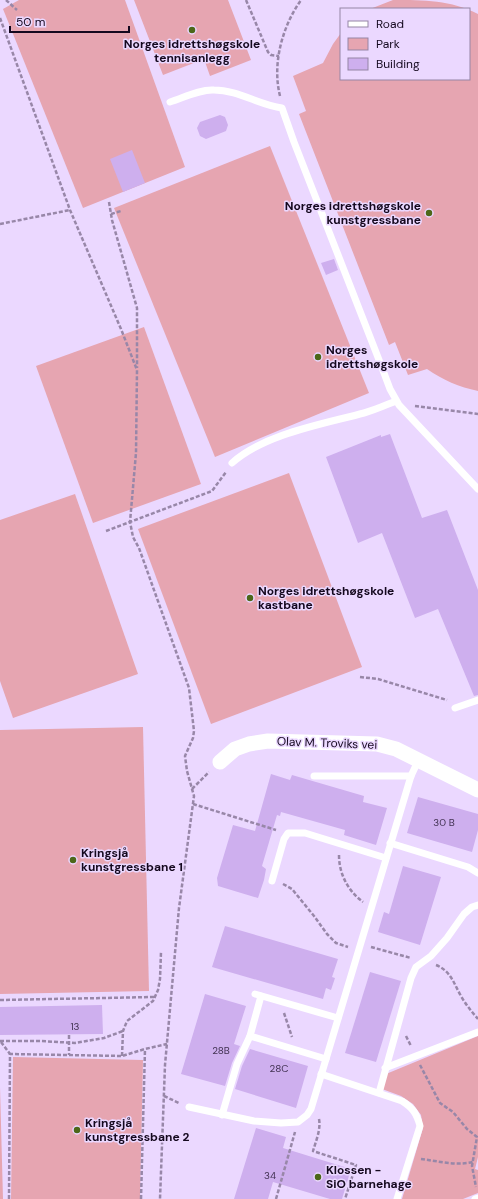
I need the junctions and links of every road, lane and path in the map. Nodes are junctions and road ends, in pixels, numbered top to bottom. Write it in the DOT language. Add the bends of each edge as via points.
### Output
graph roads {
  1 [pos="6,0"];
  2 [pos="246,0"];
  3 [pos="301,0"];
  4 [pos="18,10"];
  5 [pos="0,18"];
  6 [pos="279,56"];
  7 [pos="277,86"];
  8 [pos="170,102"];
  9 [pos="109,202"];
  10 [pos="70,210"];
  11 [pos="121,211"];
  12 [pos="111,214"];
  13 [pos="0,224"];
  14 [pos="137,370"];
  15 [pos="398,403"];
  16 [pos="478,414"];
  17 [pos="232,463"];
  18 [pos="478,489"];
  19 [pos="130,522"];
  20 [pos="106,531"];
  21 [pos="360,677"];
  22 [pos="478,700"];
  23 [pos="462,706"];
  24 [pos="454,708"];
  25 [pos="418,761"];
  26 [pos="220,762"];
  27 [pos="314,776"];
  28 [pos="411,776"];
  29 [pos="192,788"];
  30 [pos="478,790"];
  31 [pos="193,804"];
  32 [pos="288,833"];
  33 [pos="339,843"];
  34 [pos="390,843"];
  35 [pos="386,858"];
  36 [pos="478,873"];
  37 [pos="272,881"];
  38 [pos="478,905"];
  39 [pos="372,908"];
  40 [pos="358,951"];
  41 [pos="161,952"];
  42 [pos="154,998"];
  43 [pos="0,1000"];
  44 [pos="280,1001"];
  45 [pos="338,1018"];
  46 [pos="399,1021"];
  47 [pos="123,1031"];
  48 [pos="478,1032"];
  49 [pos="69,1035"];
  50 [pos="250,1036"];
  51 [pos="0,1041"];
  52 [pos="69,1043"];
  53 [pos="168,1044"];
  54 [pos="145,1049"];
  55 [pos="296,1050"];
  56 [pos="10,1054"];
  57 [pos="69,1055"];
  58 [pos="122,1056"];
  59 [pos="415,1057"];
  60 [pos="326,1059"];
  61 [pos="385,1068"];
  62 [pos="321,1074"];
  63 [pos="378,1092"];
  64 [pos="164,1096"];
  65 [pos="313,1101"];
  66 [pos="189,1107"];
  67 [pos="222,1115"];
  68 [pos="298,1122"];
  69 [pos="410,1157"];
  70 [pos="473,1162"];
  71 [pos="477,1194"];
  72 [pos="9,1199"];
  73 [pos="141,1199"];
  74 [pos="160,1199"];
  75 [pos="276,1199"];
  76 [pos="345,1199"];
  77 [pos="397,1199"];
  78 [pos="475,1199"];
  1 -- 4 [label="path"];
  2 -- 6 [label="path" via="268,52"];
  3 -- 6 [label="path" via="284,35"];
  5 -- 10 [label="path"];
  6 -- 7 [label="path"];
  8 -- 15 [label="lane" via="214,90 231,92 272,107 282,108"];
  9 -- 12 [label="path"];
  10 -- 13 [label="path"];
  10 -- 14 [label="path"];
  11 -- 12 [label="path"];
  12 -- 14 [label="path" via="137,308"];
  14 -- 19 [label="path" via="136,453"];
  15 -- 16 [label="path"];
  15 -- 17 [label="lane" via="299,430 243,454"];
  15 -- 18 [label="lane"];
  17 -- 19 [label="path" via="212,491"];
  19 -- 20 [label="path"];
  19 -- 29 [label="path" via="133,537 142,555 189,688 194,731 185,756"];
  21 -- 23 [label="path" via="378,679"];
  22 -- 23 [label="lane"];
  23 -- 24 [label="lane"];
  25 -- 26 [label="street, Olav M. Troviks vei" via="396,749 377,744 268,741 236,749"];
  25 -- 28 [label="lane"];
  25 -- 30 [label="street, Olav M. Troviks vei"];
  26 -- 29 [label="path"];
  27 -- 28 [label="lane"];
  28 -- 34 [label="lane"];
  29 -- 31 [label="path"];
  31 -- 32 [label="path"];
  31 -- 53 [label="path" via="179,908"];
  32 -- 33 [label="lane" via="305,833"];
  32 -- 37 [label="lane"];
  33 -- 35 [label="lane"];
  33 -- 39 [label="path" via="339,860 344,880 354,896"];
  34 -- 35 [label="lane"];
  34 -- 36 [label="lane" via="468,867"];
  35 -- 39 [label="lane"];
  37 -- 40 [label="path" via="292,889 326,934 336,943"];
  38 -- 46 [label="lane" via="464,914 448,938 416,968"];
  39 -- 40 [label="lane"];
  40 -- 45 [label="lane"];
  41 -- 42 [label="path" via="160,979"];
  42 -- 43 [label="path"];
  42 -- 47 [label="path" via="127,1021"];
  44 -- 45 [label="lane"];
  44 -- 50 [label="lane" via="258,995"];
  44 -- 55 [label="path"];
  45 -- 60 [label="lane"];
  46 -- 59 [label="path"];
  46 -- 61 [label="lane"];
  47 -- 52 [label="path" via="104,1038"];
  47 -- 58 [label="path"];
  48 -- 59 [label="lane"];
  49 -- 52 [label="path"];
  50 -- 55 [label="lane"];
  50 -- 67 [label="lane" via="237,1064"];
  51 -- 52 [label="path"];
  51 -- 56 [label="path"];
  52 -- 57 [label="path"];
  53 -- 54 [label="path"];
  53 -- 64 [label="path"];
  54 -- 58 [label="path"];
  54 -- 73 [label="path"];
  55 -- 60 [label="lane"];
  56 -- 57 [label="path"];
  56 -- 72 [label="path"];
  57 -- 58 [label="path"];
  59 -- 61 [label="lane"];
  59 -- 70 [label="path" via="440,1103 453,1112 477,1137"];
  60 -- 62 [label="lane"];
  61 -- 63 [label="lane"];
  62 -- 63 [label="lane"];
  62 -- 65 [label="lane"];
  63 -- 69 [label="lane" via="412,1107 418,1117 420,1126"];
  64 -- 66 [label="path"];
  64 -- 74 [label="path"];
  65 -- 68 [label="lane" via="308,1115"];
  65 -- 76 [label="path" via="320,1122 312,1151 356,1165"];
  66 -- 67 [label="lane"];
  67 -- 68 [label="lane" via="254,1121"];
  68 -- 75 [label="path"];
  69 -- 70 [label="path" via="454,1164"];
  69 -- 77 [label="lane"];
  70 -- 71 [label="path"];
  71 -- 78 [label="lane"];
}
